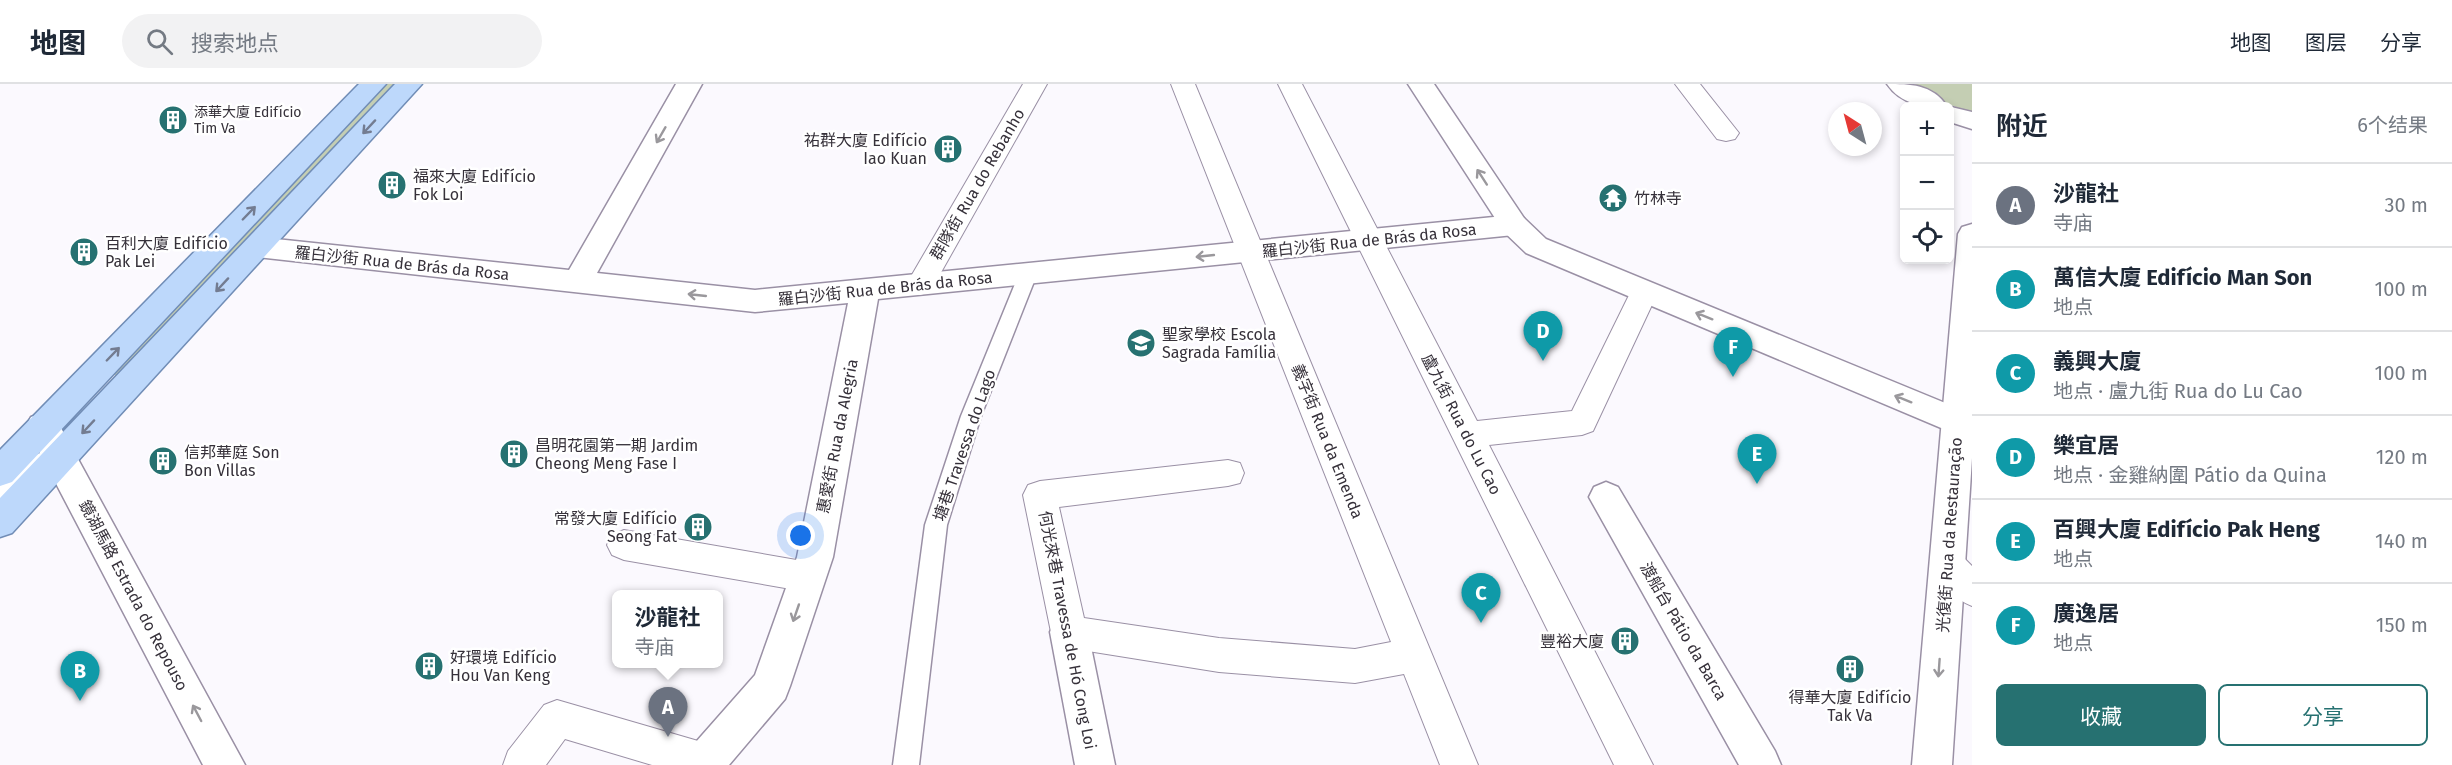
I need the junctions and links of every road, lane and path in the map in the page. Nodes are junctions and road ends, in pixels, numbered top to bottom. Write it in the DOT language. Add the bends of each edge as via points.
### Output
graph roads {
  1 [pos="374,84"];
  2 [pos="409,84"];
  3 [pos="689,84"];
  4 [pos="1035,84"];
  5 [pos="1183,84"];
  6 [pos="1290,84"];
  7 [pos="1421,84"];
  8 [pos="1688,84"];
  9 [pos="1900,84"];
  10 [pos="1928,102"];
  11 [pos="1954,114"];
  12 [pos="1972,121"];
  13 [pos="1726,134"];
  14 [pos="1514,225"];
  15 [pos="1972,234"];
  16 [pos="1369,240"];
  17 [pos="257,247"];
  18 [pos="1251,252"];
  19 [pos="1028,274"];
  20 [pos="577,282"];
  21 [pos="920,285"];
  22 [pos="865,290"];
  23 [pos="1644,292"];
  24 [pos="1967,383"];
  25 [pos="1967,421"];
  26 [pos="1467,435"];
  27 [pos="52,441"];
  28 [pos="0,472"];
  29 [pos="1228,473"];
  30 [pos="0,490"];
  31 [pos="1606,496"];
  32 [pos="0,522"];
  33 [pos="624,545"];
  34 [pos="1947,564"];
  35 [pos="808,577"];
  36 [pos="1972,590"];
  37 [pos="1069,632"];
  38 [pos="1415,655"];
  39 [pos="703,763"];
  40 [pos="225,765"];
  41 [pos="522,765"];
  42 [pos="906,765"];
  43 [pos="1095,765"];
  44 [pos="1459,765"];
  45 [pos="1634,765"];
  46 [pos="1761,765"];
  47 [pos="1932,765"];
  27 -- 1 [label="main road, one-way"];
  2 -- 17 [label="main road, one-way"];
  3 -- 20 [label="street, one-way"];
  4 -- 21 [label="street, 群隊街 Rua do Rebanho"];
  5 -- 18 [label="street, 義字街 Rua da Emenda"];
  6 -- 16 [label="street, 盧九街 Rua do Lu Cao"];
  14 -- 7 [label="street, one-way"];
  8 -- 13 [label="street"];
  9 -- 10 [label="street"];
  11 -- 12 [label="street"];
  14 -- 16 [label="street, 羅白沙街 Rua de Brás da Rosa"];
  14 -- 23 [label="street" via="1536,246"];
  15 -- 24 [label="street, 光復街 Rua da Restauração"];
  16 -- 18 [label="street, 羅白沙街 Rua de Brás da Rosa"];
  16 -- 26 [label="street, 盧九街 Rua do Lu Cao"];
  17 -- 20 [label="street, 羅白沙街 Rua de Brás da Rosa"];
  17 -- 27 [label="main road, one-way"];
  18 -- 19 [label="street, 羅白沙街 Rua de Brás da Rosa, one-way"];
  18 -- 38 [label="street, 義字街 Rua da Emenda"];
  19 -- 21 [label="street, 羅白沙街 Rua de Brás da Rosa"];
  19 -- 42 [label="lane, 塘巷 Travessa do Lago" via="971,416 936,525"];
  22 -- 20 [label="street, 羅白沙街 Rua de Brás da Rosa, one-way" via="755,301"];
  21 -- 22 [label="street, 羅白沙街 Rua de Brás da Rosa"];
  22 -- 35 [label="street, 惠愛街 Rua da Alegria"];
  25 -- 23 [label="street, one-way"];
  23 -- 26 [label="street" via="1582,422"];
  24 -- 25 [label="street, 光復街 Rua da Restauração"];
  25 -- 34 [label="street, 光復街 Rua da Restauração"];
  26 -- 45 [label="street, 盧九街 Rua do Lu Cao"];
  27 -- 28 [label="main road"];
  27 -- 30 [label="street"];
  27 -- 32 [label="main road"];
  40 -- 27 [label="street, 鏡湖馬路 Estrada do Repouso, one-way"];
  29 -- 37 [label="street, 何光來巷 Travessa de Hó Cong Loi" via="1041,495"];
  31 -- 46 [label="street, 渡船台 Pátio da Barca"];
  33 -- 35 [label="street"];
  34 -- 36 [label="street"];
  34 -- 47 [label="street, 光復街 Rua da Restauração, one-way"];
  35 -- 39 [label="street, 惠愛街 Rua da Alegria, one-way" via="771,686"];
  37 -- 38 [label="street" via="1219,655 1354,666"];
  37 -- 43 [label="street, 何光來巷 Travessa de Hó Cong Loi"];
  38 -- 44 [label="street, 義字街 Rua da Emenda"];
  39 -- 41 [label="street" via="557,718"];
}
